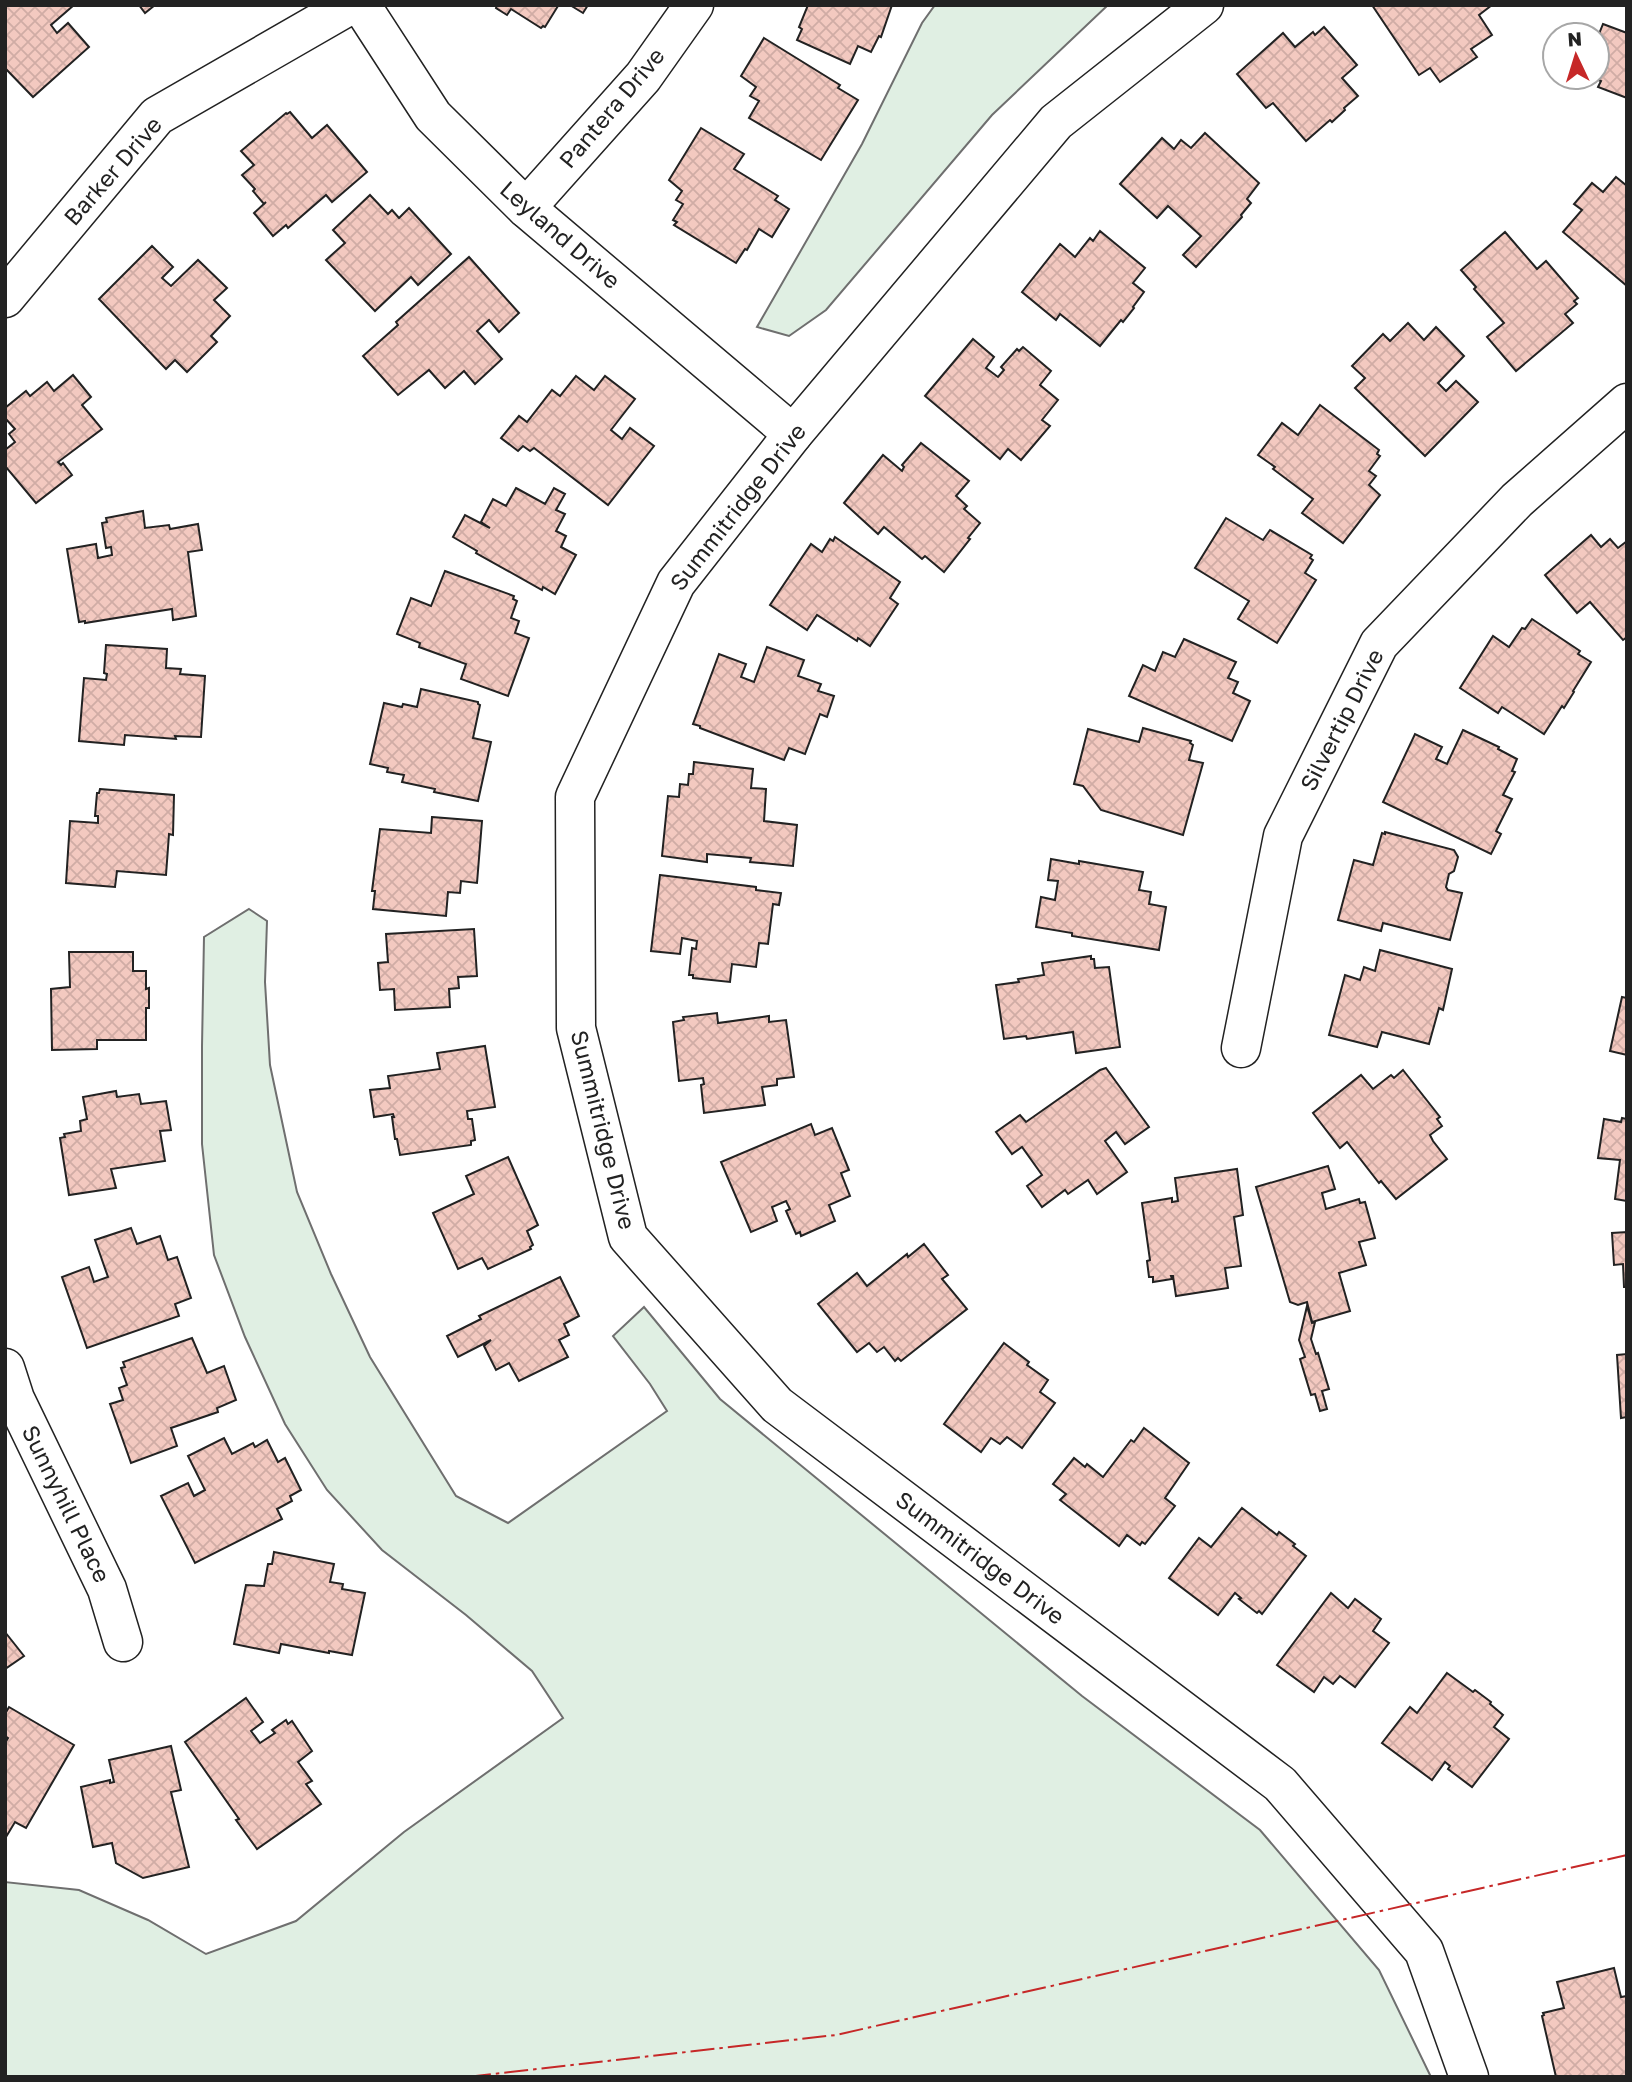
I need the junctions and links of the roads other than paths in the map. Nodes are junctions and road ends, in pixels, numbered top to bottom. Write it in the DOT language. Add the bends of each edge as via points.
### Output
graph roads {
  1 [pos="350,5"];
  2 [pos="361,5"];
  3 [pos="694,5"];
  4 [pos="1204,5"];
  5 [pos="526,208"];
  6 [pos="5,298"];
  7 [pos="1627,403"];
  8 [pos="793,434"];
  9 [pos="1241,1048"];
  10 [pos="9,1389"];
  11 [pos="123,1642"];
  12 [pos="1469,2077"];
  1 -- 6 [label="street, Barker Drive" via="157,116"];
  2 -- 5 [label="street, Leyland Drive" via="433,116"];
  3 -- 5 [label="street, Pantera Drive" via="643,77"];
  4 -- 8 [label="street, Summitridge Drive" via="1056,122"];
  5 -- 8 [label="street, Leyland Drive"];
  7 -- 9 [label="street, Silvertip Drive" via="1517,500 1379,643 1283,836"];
  8 -- 12 [label="street, Summitridge Drive" via="676,583 575,797 576,1028 628,1237 776,1405 1280,1784 1424,1951"];
  10 -- 11 [label="street, Sunnyhill Place" via="107,1589"];
}
